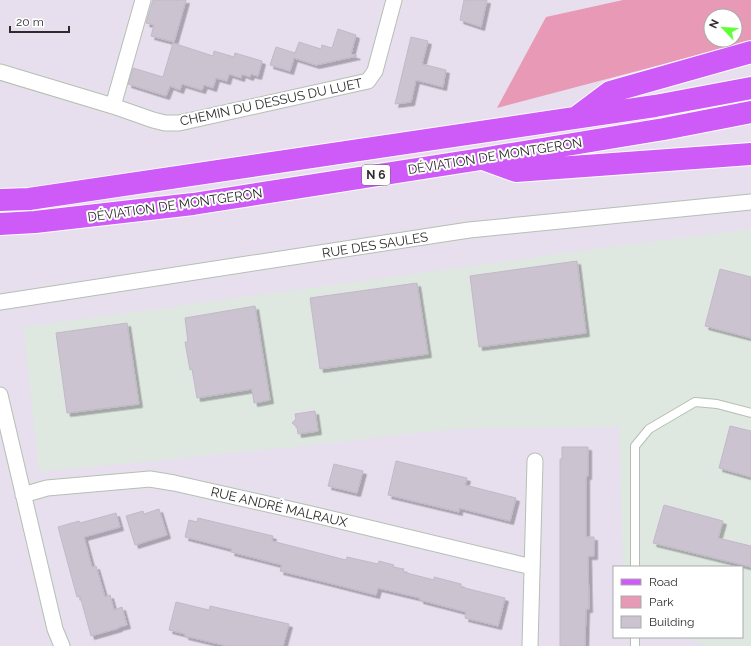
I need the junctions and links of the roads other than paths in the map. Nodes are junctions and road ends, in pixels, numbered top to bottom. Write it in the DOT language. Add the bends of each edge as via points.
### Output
graph roads {
  1 [pos="143,0"];
  2 [pos="394,0"];
  3 [pos="751,52"];
  4 [pos="0,72"];
  5 [pos="751,88"];
  6 [pos="113,106"];
  7 [pos="751,112"];
  8 [pos="576,118"];
  9 [pos="751,154"];
  10 [pos="481,159"];
  11 [pos="0,200"];
  12 [pos="751,202"];
  13 [pos="0,224"];
  14 [pos="0,302"];
  15 [pos="0,395"];
  16 [pos="751,413"];
  17 [pos="535,461"];
  18 [pos="23,495"];
  19 [pos="635,566"];
  20 [pos="532,567"];
  21 [pos="62,646"];
  22 [pos="530,646"];
  1 -- 6 [label="street"];
  2 -- 6 [label="street, CHEMIN DU DESSUS DU LUET" via="375,71 368,81 179,123 153,120"];
  3 -- 8 [label="main road" via="610,92"];
  4 -- 6 [label="street, CHEMIN DU DESSUS DU LUET"];
  5 -- 8 [label="main road, DÉVIATION DE MONTGERON / N 6"];
  7 -- 10 [label="main road, DÉVIATION DE MONTGERON / N 6"];
  8 -- 11 [label="main road, DÉVIATION DE MONTGERON / N 6" via="37,197"];
  9 -- 10 [label="main road" via="516,171"];
  10 -- 13 [label="main road, DÉVIATION DE MONTGERON / N 6" via="193,204"];
  12 -- 14 [label="street, RUE DES SAULES" via="469,230"];
  15 -- 18 [label="street"];
  16 -- 19 [label="lane" via="717,404 695,402 648,430 635,446"];
  17 -- 20 [label="street"];
  18 -- 20 [label="street, RUE ANDRÉ MALRAUX" via="47,488 150,479 307,513"];
  18 -- 21 [label="street" via="54,630"];
  20 -- 22 [label="street"];
}
